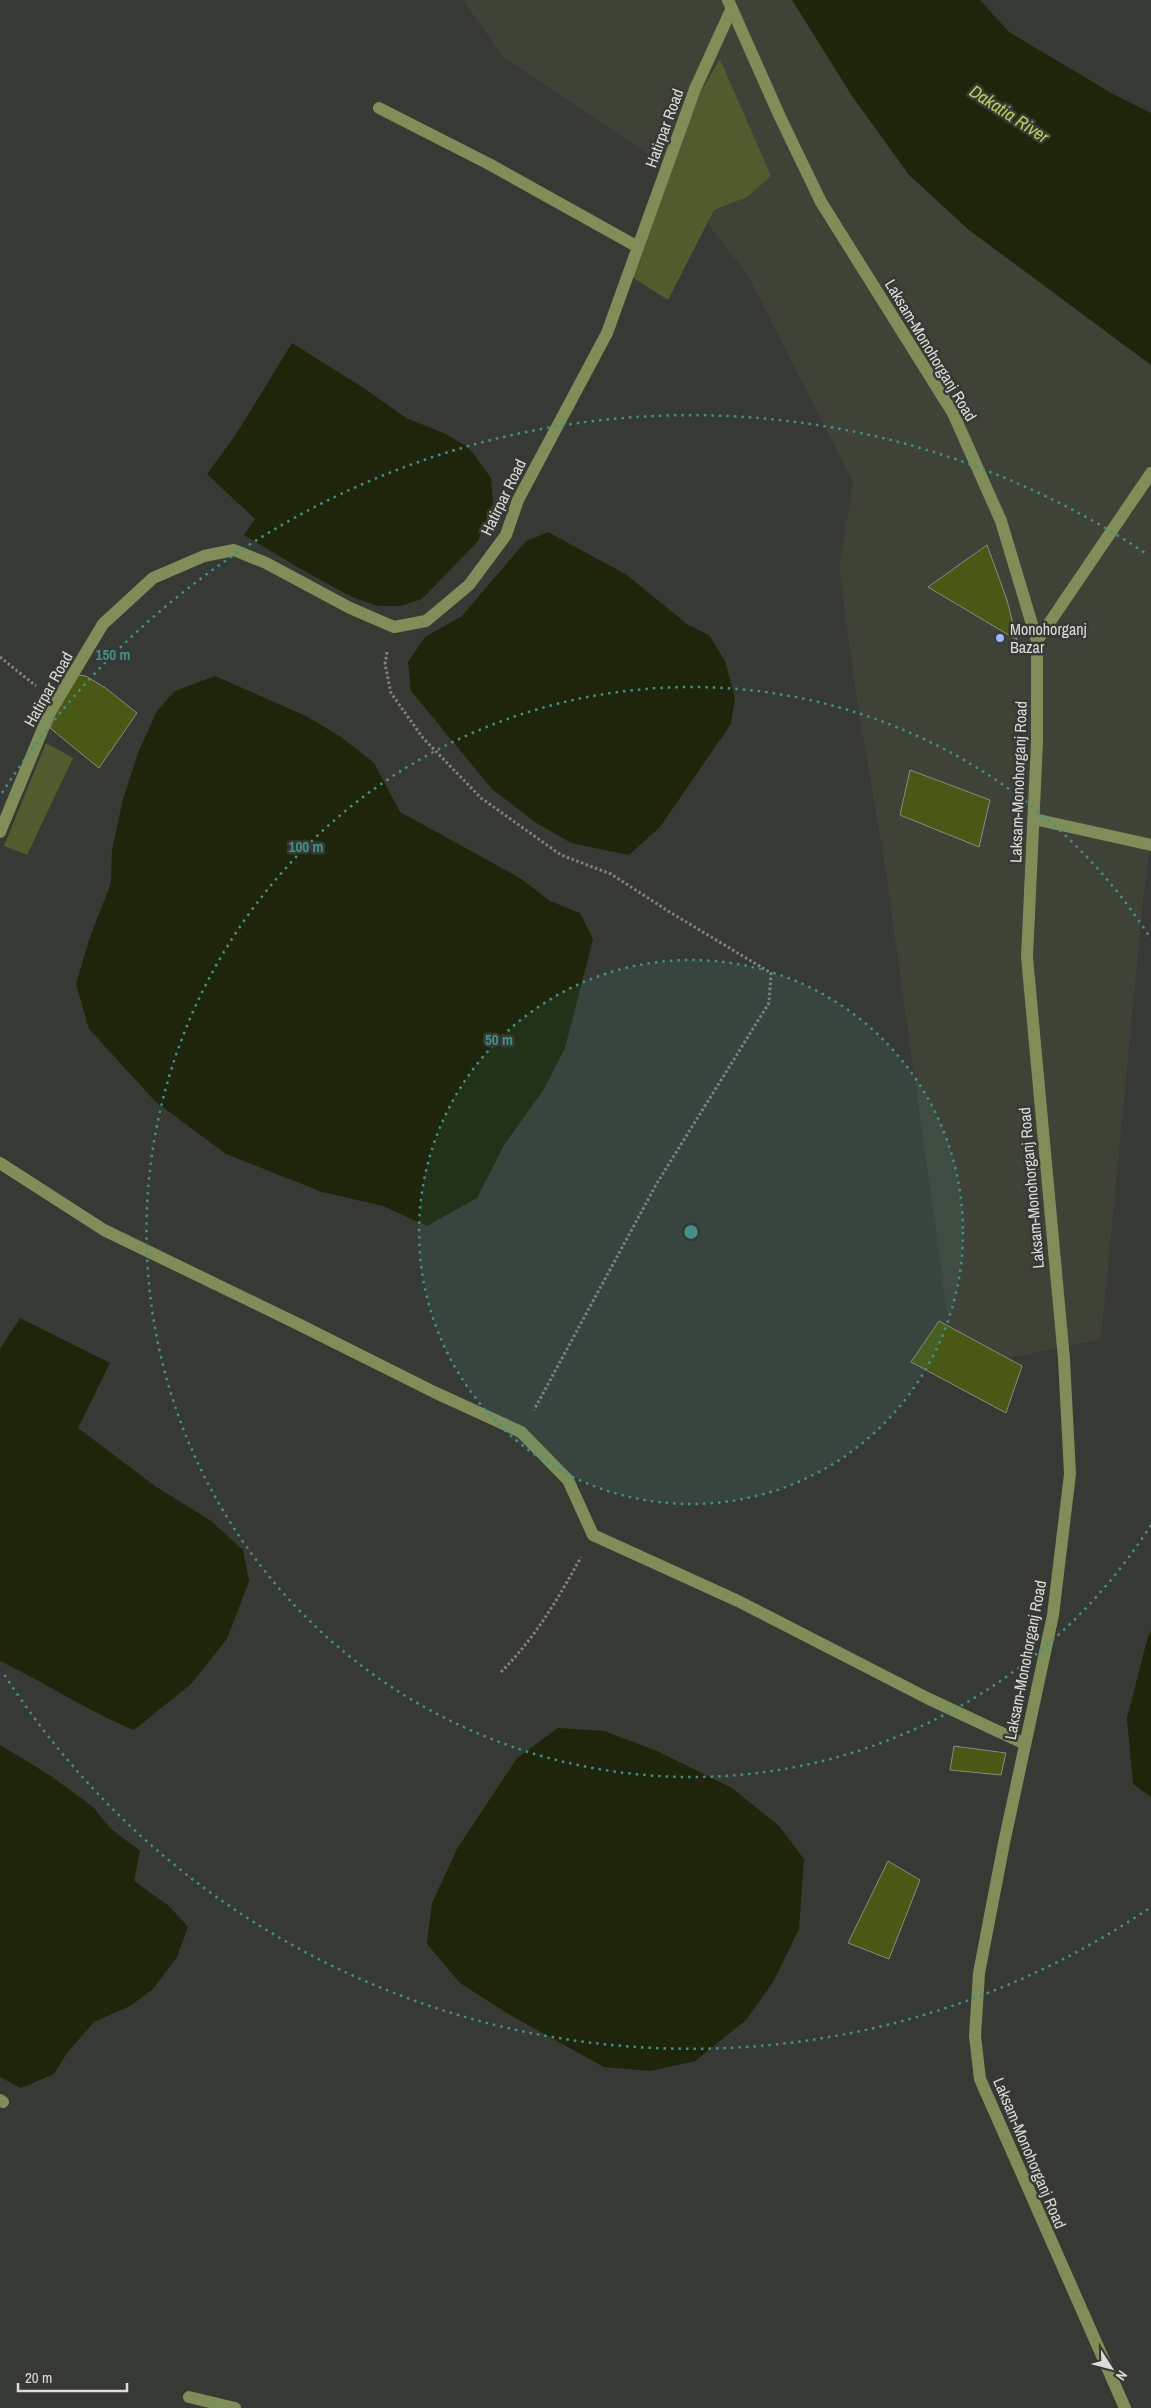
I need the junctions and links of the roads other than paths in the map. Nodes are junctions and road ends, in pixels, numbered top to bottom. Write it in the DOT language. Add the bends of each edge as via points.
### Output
graph roads {
  1 [pos="730,5"];
  2 [pos="379,108"];
  3 [pos="638,246"];
  4 [pos="1151,473"];
  5 [pos="1037,641"];
  6 [pos="1034,819"];
  7 [pos="0,832"];
  8 [pos="1151,845"];
  9 [pos="0,1163"];
  10 [pos="1025,1744"];
  11 [pos="189,2397"];
  12 [pos="235,2408"];
  13 [pos="1125,2408"];
  1 -- 3 [label="street, Hatirpar Road"];
  1 -- 5 [label="street, Laksam-Monohorganj Road" via="821,202 953,413 1001,521"];
  2 -- 3 [label="street"];
  3 -- 7 [label="street, Hatirpar Road" via="606,333 518,500 506,535 469,585 426,621 394,627 234,550 204,556 153,578 103,624 56,703"];
  4 -- 5 [label="street"];
  5 -- 6 [label="street, Laksam-Monohorganj Road"];
  6 -- 8 [label="street"];
  6 -- 10 [label="street, Laksam-Monohorganj Road" via="1027,957 1064,1359 1070,1474 1054,1615"];
  9 -- 10 [label="street" via="104,1230 521,1432 568,1480 593,1535 738,1601 927,1698"];
  10 -- 13 [label="street, Laksam-Monohorganj Road" via="979,1973 975,2036 980,2079"];
  11 -- 12 [label="street"];
}
